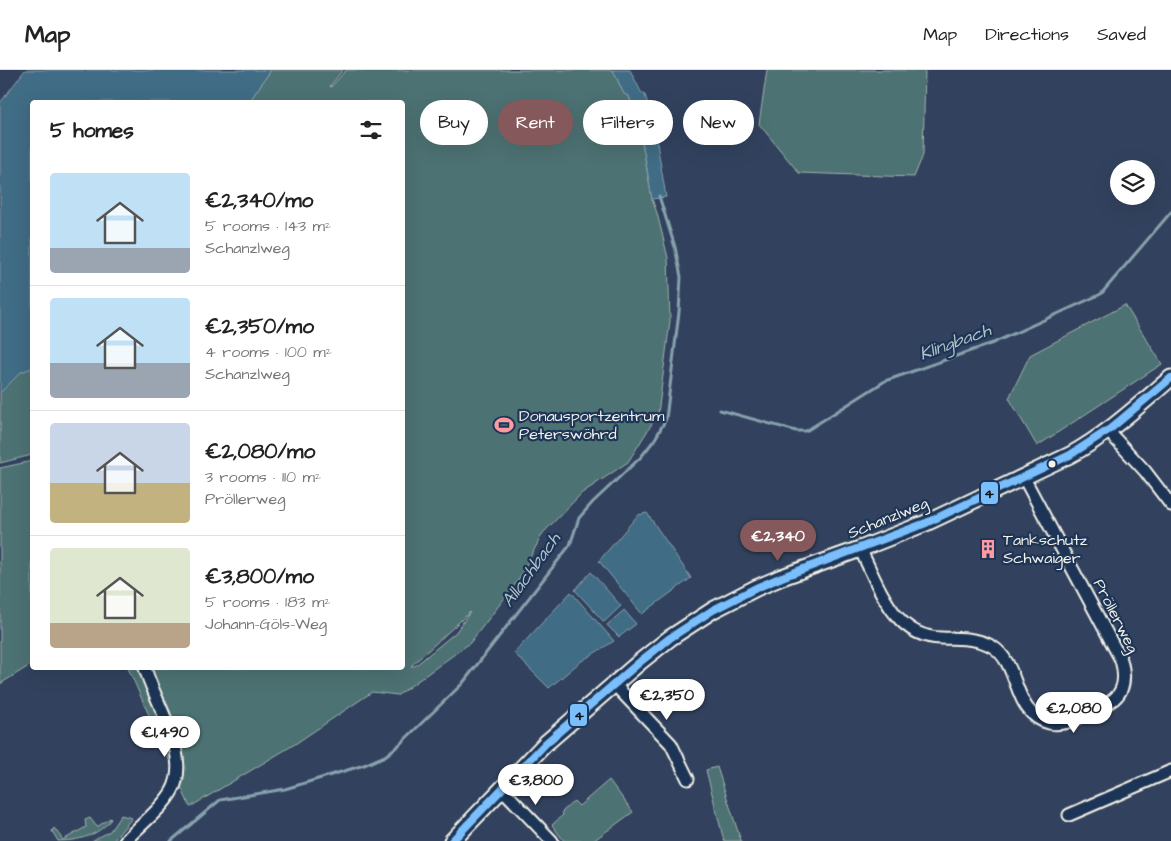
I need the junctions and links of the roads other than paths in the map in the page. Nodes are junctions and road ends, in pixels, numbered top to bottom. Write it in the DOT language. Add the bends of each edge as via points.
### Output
graph roads {
  1 [pos="1171,378"];
  2 [pos="1108,431"];
  3 [pos="1024,478"];
  4 [pos="1171,505"];
  5 [pos="860,549"];
  6 [pos="146,670"];
  7 [pos="614,684"];
  8 [pos="1171,771"];
  9 [pos="688,779"];
  10 [pos="502,789"];
  11 [pos="1069,815"];
  12 [pos="125,841"];
  13 [pos="452,841"];
  14 [pos="552,841"];
  1 -- 2 [label="street, Schanzlweg"];
  2 -- 3 [label="street, Schanzlweg" via="1084,448"];
  2 -- 4 [label="street"];
  3 -- 5 [label="street, Schanzlweg"];
  3 -- 5 [label="street, Pröllerweg" via="1124,669 1118,696 1070,722 1044,722 1029,712 1008,664 992,646 969,639 921,636 908,629 890,608"];
  5 -- 7 [label="street, Schanzlweg" via="782,577 733,599 670,638"];
  6 -- 12 [label="street" via="175,744 178,778 172,791"];
  7 -- 9 [label="street" via="671,744"];
  7 -- 10 [label="street, Schanzlweg" via="546,743"];
  8 -- 11 [label="street"];
  10 -- 13 [label="street, Schanzlweg"];
  10 -- 14 [label="street"];
}
